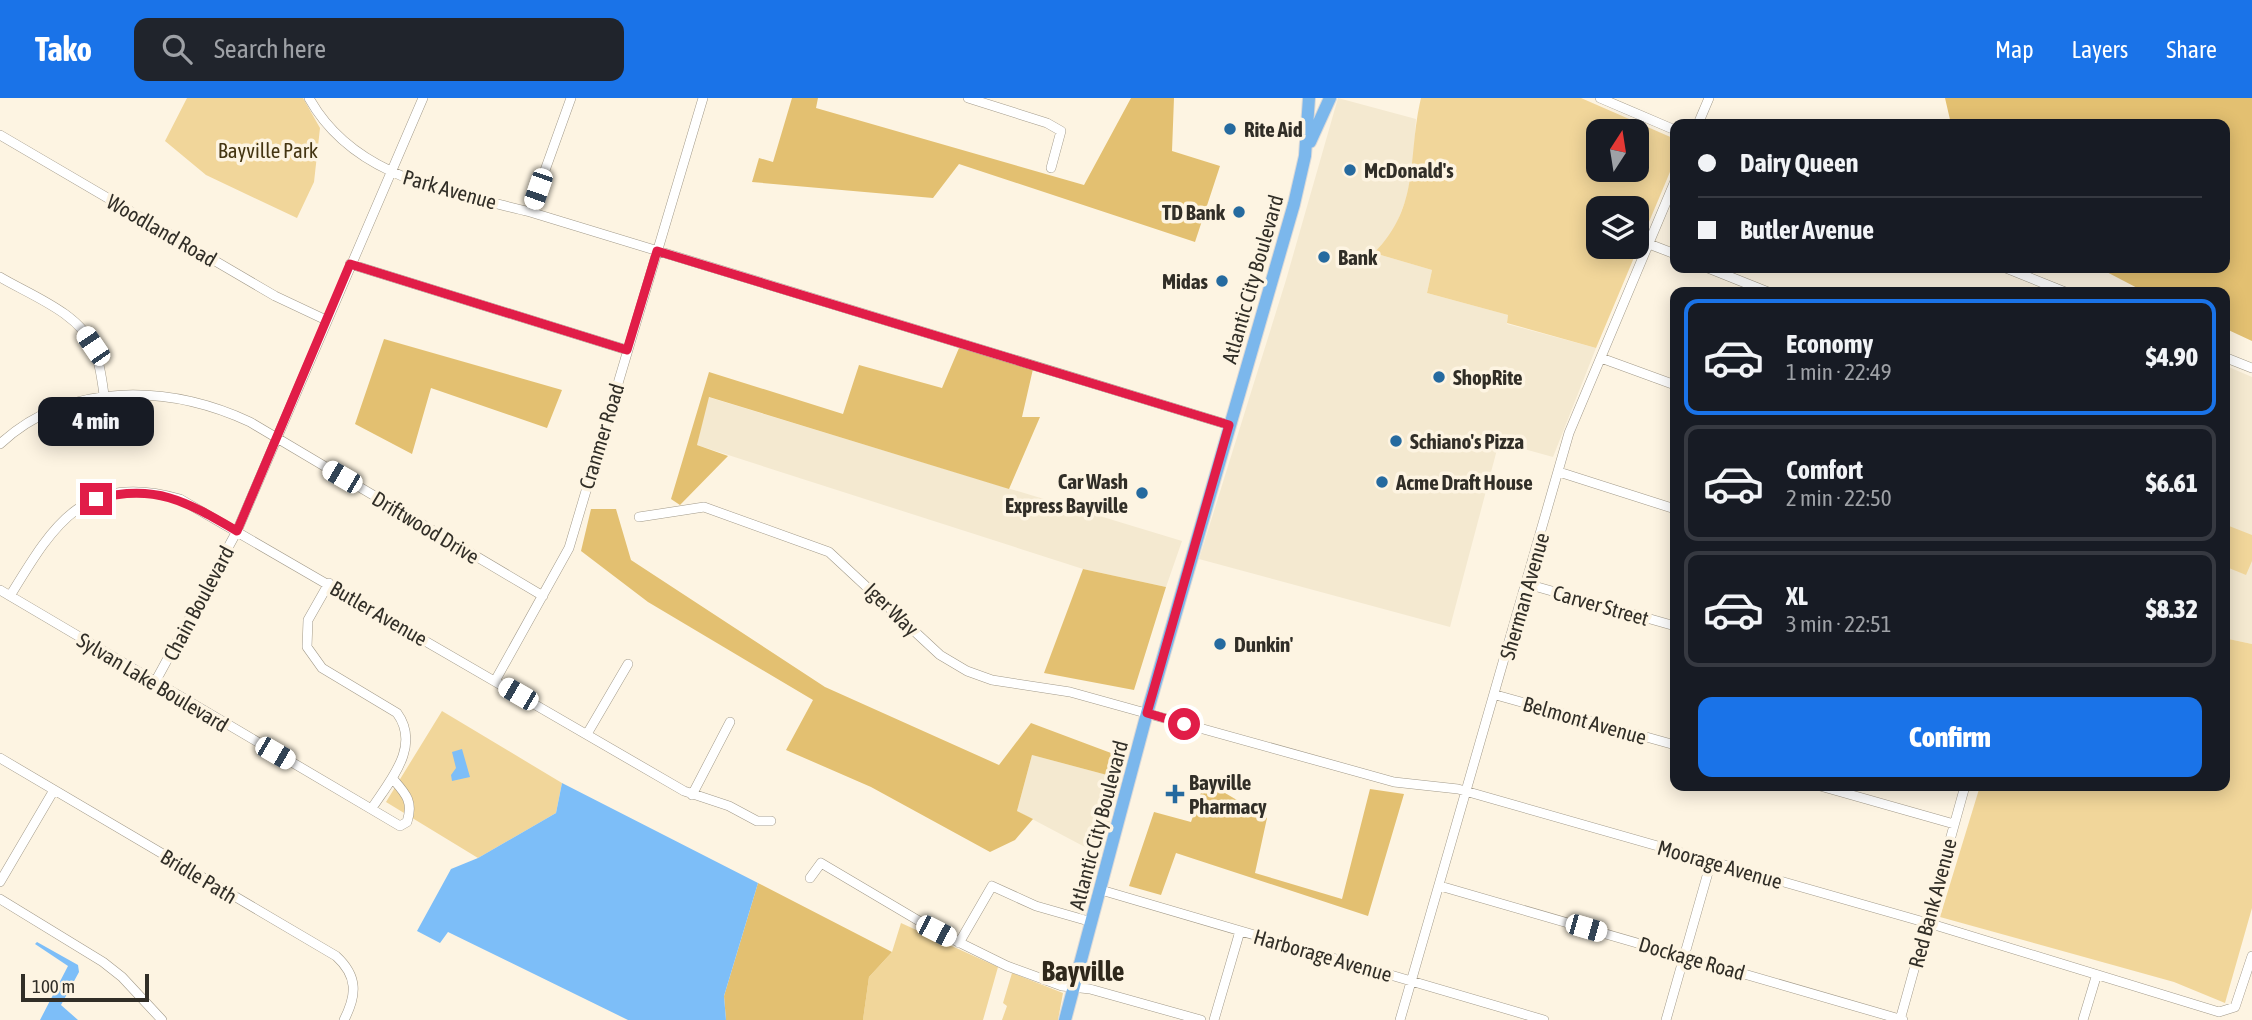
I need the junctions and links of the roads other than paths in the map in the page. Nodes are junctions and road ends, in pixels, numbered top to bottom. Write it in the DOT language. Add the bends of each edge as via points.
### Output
graph roads {
  1 [pos="309,98"];
  2 [pos="423,98"];
  3 [pos="571,98"];
  4 [pos="703,98"];
  5 [pos="968,98"];
  6 [pos="1309,98"];
  7 [pos="1330,98"];
  8 [pos="1602,98"];
  9 [pos="1709,98"];
  10 [pos="1700,119"];
  11 [pos="1670,128"];
  12 [pos="0,135"];
  13 [pos="1305,156"];
  14 [pos="1051,168"];
  15 [pos="393,172"];
  16 [pos="1670,193"];
  17 [pos="530,212"];
  18 [pos="1649,244"];
  19 [pos="657,251"];
  20 [pos="1670,252"];
  21 [pos="1643,259"];
  22 [pos="350,264"];
  23 [pos="1720,273"];
  24 [pos="2018,273"];
  25 [pos="0,277"];
  26 [pos="1756,287"];
  27 [pos="2053,287"];
  28 [pos="326,320"];
  29 [pos="627,350"];
  30 [pos="1601,358"];
  31 [pos="2230,359"];
  32 [pos="2252,368"];
  33 [pos="1670,382"];
  34 [pos="104,395"];
  35 [pos="1229,425"];
  36 [pos="275,438"];
  37 [pos="1,441"];
  38 [pos="1559,472"];
  39 [pos="1670,507"];
  40 [pos="639,516"];
  41 [pos="237,531"];
  42 [pos="328,583"];
  43 [pos="1527,584"];
  44 [pos="0,590"];
  45 [pos="10,596"];
  46 [pos="543,596"];
  47 [pos="1670,625"];
  48 [pos="628,664"];
  49 [pos="495,681"];
  50 [pos="155,684"];
  51 [pos="1496,695"];
  52 [pos="1147,713"];
  53 [pos="730,722"];
  54 [pos="587,734"];
  55 [pos="1670,744"];
  56 [pos="0,758"];
  57 [pos="392,778"];
  58 [pos="54,790"];
  59 [pos="1465,791"];
  60 [pos="1838,791"];
  61 [pos="1964,791"];
  62 [pos="692,795"];
  63 [pos="372,808"];
  64 [pos="771,821"];
  65 [pos="1954,824"];
  66 [pos="1711,862"];
  67 [pos="810,878"];
  68 [pos="0,882"];
  69 [pos="1440,886"];
  70 [pos="1101,890"];
  71 [pos="0,899"];
  72 [pos="1092,922"];
  73 [pos="1927,923"];
  74 [pos="1240,931"];
  75 [pos="959,943"];
  76 [pos="1684,956"];
  77 [pos="2252,956"];
  78 [pos="2096,977"];
  79 [pos="1412,980"];
  80 [pos="1074,987"];
  81 [pos="162,1020"];
  82 [pos="344,1020"];
  83 [pos="1065,1020"];
  84 [pos="1200,1020"];
  85 [pos="1214,1020"];
  86 [pos="1400,1020"];
  87 [pos="1544,1020"];
  88 [pos="1666,1020"];
  89 [pos="1901,1020"];
  90 [pos="2083,1020"];
  1 -- 15 [label="street, Park Avenue" via="335,136"];
  2 -- 15 [label="street, Chain Boulevard"];
  3 -- 17 [label="street"];
  4 -- 19 [label="street, Cranmer Road"];
  5 -- 14 [label="street" via="1047,122 1061,131"];
  6 -- 13 [label="highway"];
  7 -- 13 [label="highway"];
  8 -- 11 [label="street"];
  9 -- 10 [label="street"];
  12 -- 28 [label="street, Woodland Road" via="275,296"];
  13 -- 35 [label="highway, Atlantic City Boulevard"];
  15 -- 17 [label="street, Park Avenue" via="428,186"];
  15 -- 22 [label="street, Chain Boulevard"];
  16 -- 18 [label="street, Sherman Avenue"];
  17 -- 19 [label="street, Park Avenue"];
  18 -- 20 [label="street"];
  19 -- 29 [label="street, Cranmer Road"];
  19 -- 35 [label="street, Park Avenue"];
  21 -- 30 [label="street, Sherman Avenue"];
  22 -- 28 [label="street, Chain Boulevard"];
  22 -- 29 [label="street"];
  23 -- 26 [label="street"];
  24 -- 27 [label="street"];
  25 -- 34 [label="street" via="67,316 83,331 93,346"];
  28 -- 36 [label="street, Chain Boulevard"];
  29 -- 46 [label="street, Cranmer Road" via="569,548"];
  30 -- 33 [label="street"];
  30 -- 38 [label="street, Sherman Avenue" via="1569,433"];
  31 -- 32 [label="street"];
  34 -- 36 [label="street, Driftwood Drive" via="152,394 200,402 250,422"];
  34 -- 37 [label="street, Driftwood Drive" via="59,408"];
  35 -- 52 [label="highway, Atlantic City Boulevard"];
  36 -- 41 [label="street, Chain Boulevard"];
  36 -- 46 [label="street, Driftwood Drive"];
  38 -- 39 [label="street"];
  38 -- 43 [label="street, Sherman Avenue"];
  40 -- 52 [label="street, Iger Way" via="704,507 800,539 838,559 955,665 992,680 1070,691"];
  41 -- 42 [label="street, Butler Avenue"];
  41 -- 45 [label="street, Butler Avenue" via="191,504 160,494 138,491 96,499 73,511 47,536"];
  41 -- 50 [label="street, Chain Boulevard"];
  42 -- 49 [label="street, Butler Avenue"];
  42 -- 57 [label="street" via="308,620 307,648 323,668 385,705 405,723 408,741"];
  43 -- 47 [label="street, Carver Street"];
  43 -- 51 [label="street, Sherman Avenue"];
  44 -- 45 [label="street, Sylvan Lake Boulevard"];
  45 -- 50 [label="street, Sylvan Lake Boulevard"];
  46 -- 49 [label="street, Cranmer Road"];
  48 -- 54 [label="street"];
  49 -- 54 [label="street, Butler Avenue"];
  50 -- 63 [label="street, Sylvan Lake Boulevard"];
  51 -- 55 [label="street, Belmont Avenue"];
  51 -- 59 [label="street, Sherman Avenue"];
  52 -- 59 [label="street, Moorage Avenue" via="1394,782"];
  52 -- 70 [label="highway, Atlantic City Boulevard"];
  53 -- 62 [label="street"];
  54 -- 62 [label="street, Butler Avenue"];
  56 -- 58 [label="street, Bridle Path"];
  57 -- 63 [label="street"];
  57 -- 63 [label="street, Sylvan Lake Boulevard" via="408,795 408,822 400,826"];
  58 -- 68 [label="street"];
  58 -- 82 [label="street, Bridle Path" via="336,957 354,984 353,1004"];
  59 -- 66 [label="street, Moorage Avenue"];
  59 -- 69 [label="street, Sherman Avenue"];
  60 -- 65 [label="street"];
  61 -- 65 [label="street, Red Bank Avenue"];
  62 -- 64 [label="street, Butler Avenue" via="729,806 757,821"];
  65 -- 73 [label="street, Red Bank Avenue"];
  66 -- 73 [label="street, Moorage Avenue"];
  66 -- 76 [label="street"];
  67 -- 75 [label="street" via="821,863"];
  69 -- 76 [label="street, Dockage Road"];
  69 -- 79 [label="street, Sherman Avenue"];
  70 -- 72 [label="highway, Atlantic City Boulevard"];
  70 -- 74 [label="street, Harborage Avenue"];
  71 -- 81 [label="street" via="103,962"];
  72 -- 75 [label="street" via="992,886"];
  72 -- 80 [label="highway, Atlantic City Boulevard"];
  73 -- 78 [label="street, Moorage Avenue"];
  73 -- 89 [label="street, Red Bank Avenue"];
  74 -- 79 [label="street, Harborage Avenue"];
  74 -- 85 [label="street"];
  75 -- 80 [label="street"];
  76 -- 88 [label="street"];
  76 -- 89 [label="street, Dockage Road"];
  77 -- 78 [label="street, Moorage Avenue" via="2241,995 2227,1012"];
  78 -- 90 [label="street"];
  79 -- 86 [label="street, Sherman Avenue"];
  79 -- 87 [label="street, Harborage Avenue"];
  80 -- 83 [label="highway, Atlantic City Boulevard"];
  80 -- 84 [label="street"];
}
